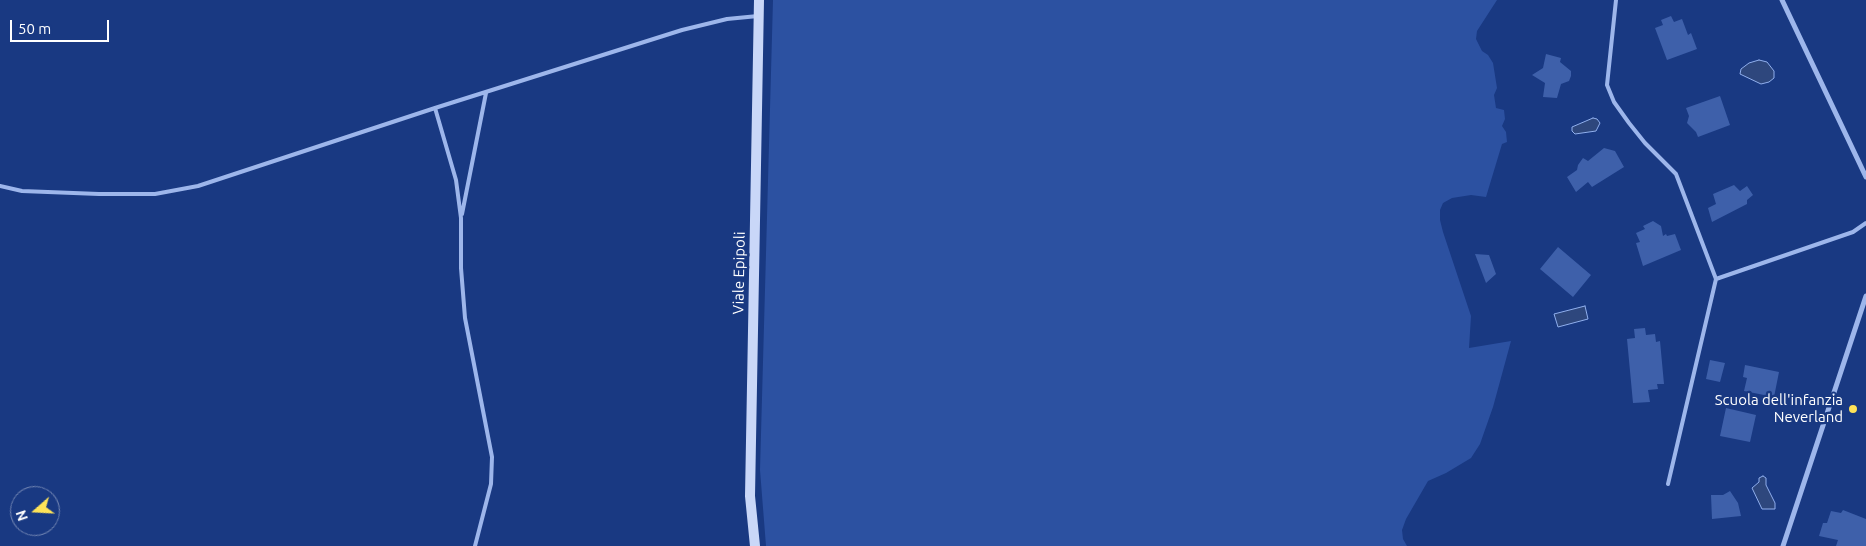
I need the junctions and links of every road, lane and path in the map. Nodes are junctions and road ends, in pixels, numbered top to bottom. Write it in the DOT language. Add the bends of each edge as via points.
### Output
graph roads {
  1 [pos="759,0"];
  2 [pos="1616,0"];
  3 [pos="1782,0"];
  4 [pos="758,16"];
  5 [pos="486,93"];
  6 [pos="435,108"];
  7 [pos="1866,177"];
  8 [pos="0,186"];
  9 [pos="461,218"];
  10 [pos="1866,223"];
  11 [pos="1716,279"];
  12 [pos="1866,296"];
  13 [pos="1668,484"];
  14 [pos="475,546"];
  15 [pos="755,546"];
  16 [pos="1783,546"];
  1 -- 4 [label="main road, Viale Epipoli"];
  2 -- 11 [label="lane" via="1607,85 1628,123 1676,174"];
  3 -- 7 [label="street"];
  4 -- 5 [label="lane" via="727,19 682,30"];
  4 -- 15 [label="main road, Viale Epipoli" via="750,496"];
  5 -- 6 [label="lane"];
  5 -- 9 [label="lane"];
  6 -- 8 [label="lane" via="198,186 155,194 22,191"];
  6 -- 9 [label="lane" via="456,180"];
  9 -- 14 [label="lane" via="465,318 492,457 491,484"];
  10 -- 11 [label="lane" via="1852,232"];
  11 -- 13 [label="lane"];
  12 -- 16 [label="street"];
}
